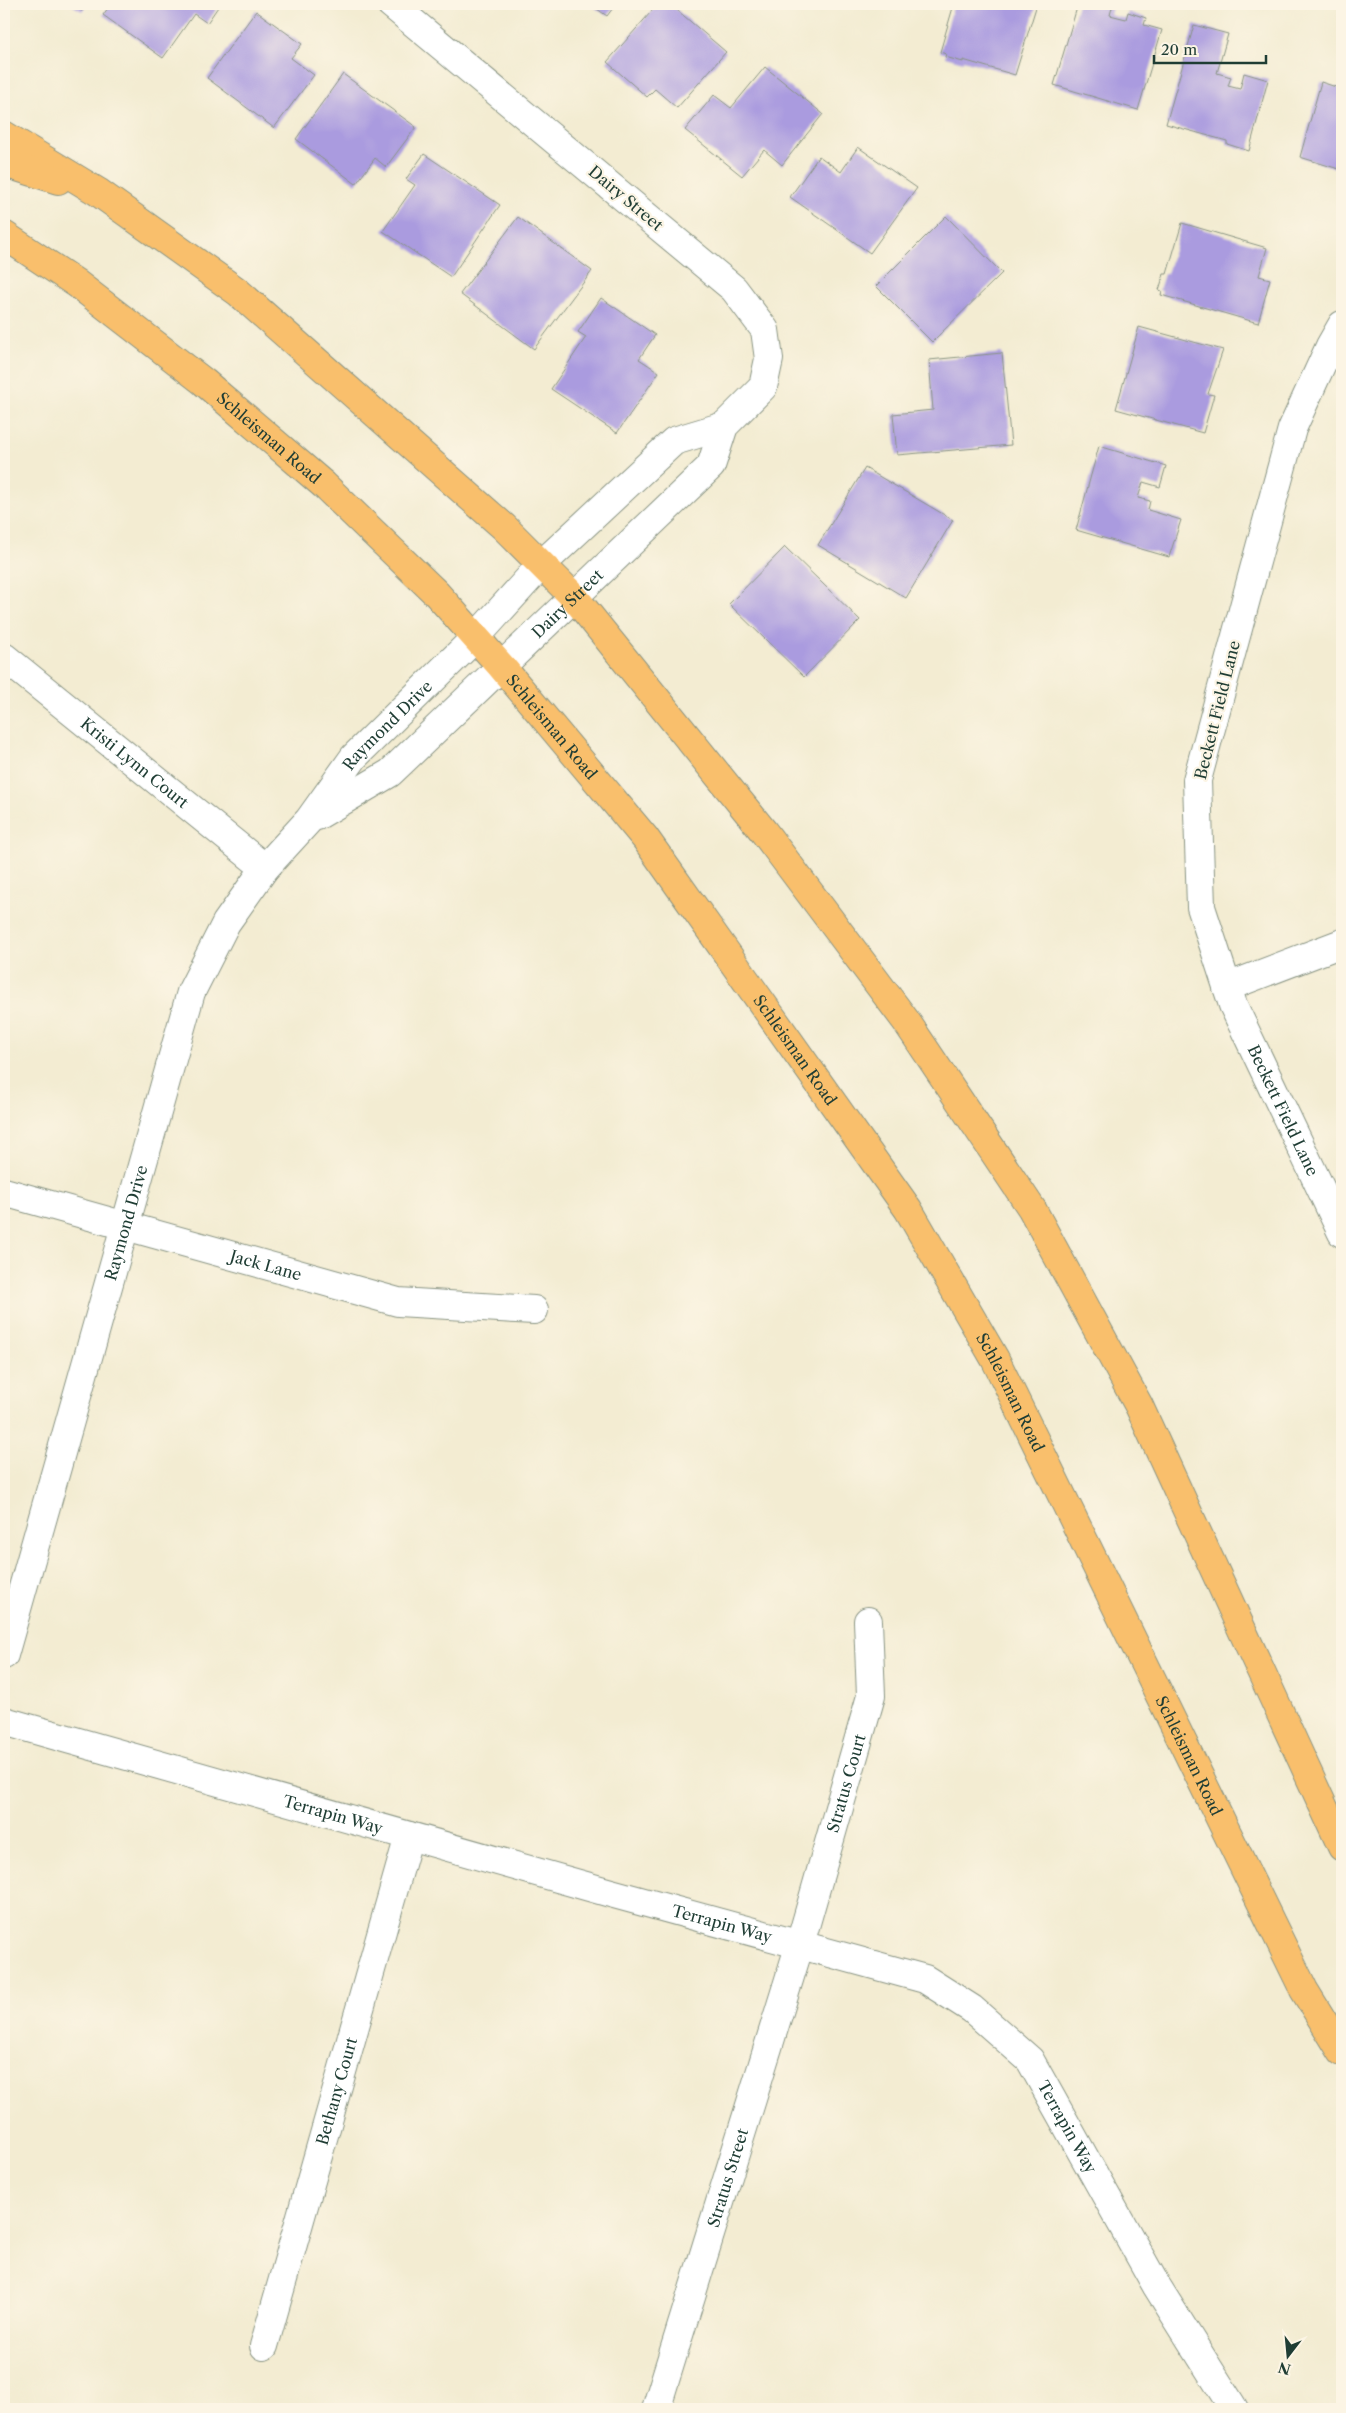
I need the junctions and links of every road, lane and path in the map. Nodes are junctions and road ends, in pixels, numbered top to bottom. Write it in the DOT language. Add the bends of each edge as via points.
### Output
graph roads {
  1 [pos="391,4"];
  2 [pos="4,135"];
  3 [pos="4,163"];
  4 [pos="98,192"];
  5 [pos="4,235"];
  6 [pos="1342,325"];
  7 [pos="724,426"];
  8 [pos="542,564"];
  9 [pos="575,598"];
  10 [pos="476,637"];
  11 [pos="4,657"];
  12 [pos="501,666"];
  13 [pos="309,820"];
  14 [pos="265,868"];
  15 [pos="1342,943"];
  16 [pos="1227,986"];
  17 [pos="4,1192"];
  18 [pos="125,1226"];
  19 [pos="1342,1233"];
  20 [pos="534,1310"];
  21 [pos="868,1621"];
  22 [pos="4,1655"];
  23 [pos="4,1721"];
  24 [pos="409,1836"];
  25 [pos="1342,1847"];
  26 [pos="800,1944"];
  27 [pos="1342,2052"];
  28 [pos="264,2346"];
  29 [pos="656,2409"];
  30 [pos="1234,2409"];
  1 -- 7 [label="street, Dairy Street" via="734,289 765,330 769,359 763,387"];
  2 -- 4 [label="main road"];
  3 -- 4 [label="main road"];
  4 -- 8 [label="main road" via="238,292"];
  5 -- 10 [label="main road, Schleisman Road" via="76,283 212,389 324,486 436,593"];
  6 -- 16 [label="street, Beckett Field Lane" via="1292,429 1197,780 1201,907"];
  7 -- 8 [label="street, Dairy Street" via="674,442"];
  7 -- 9 [label="street, Dairy Street" via="712,466"];
  8 -- 9 [label="main road"];
  8 -- 10 [label="street, Dairy Street"];
  9 -- 12 [label="street, Dairy Street"];
  9 -- 25 [label="main road" via="764,832 906,1021 1032,1209 1139,1406"];
  10 -- 12 [label="main road, Schleisman Road"];
  10 -- 13 [label="street, Raymond Drive" via="354,757"];
  11 -- 14 [label="street, Kristi Lynn Court"];
  12 -- 13 [label="street, Raymond Drive" via="390,773"];
  12 -- 27 [label="main road, Schleisman Road" via="645,838 908,1209 995,1359 1304,1990"];
  13 -- 14 [label="street, Raymond Drive"];
  14 -- 18 [label="street, Raymond Drive" via="226,923 191,992"];
  15 -- 16 [label="street"];
  16 -- 19 [label="street, Beckett Field Lane" via="1233,1005"];
  17 -- 18 [label="street, Jack Lane"];
  18 -- 20 [label="street, Jack Lane" via="398,1302"];
  18 -- 22 [label="street, Raymond Drive"];
  21 -- 26 [label="street, Stratus Court" via="871,1696"];
  23 -- 24 [label="street, Terrapin Way"];
  24 -- 26 [label="street, Terrapin Way"];
  24 -- 28 [label="street, Bethany Court"];
  26 -- 29 [label="street, Stratus Street"];
  26 -- 30 [label="street, Terrapin Way" via="925,1979 972,2009 1030,2060 1156,2285"];
}
